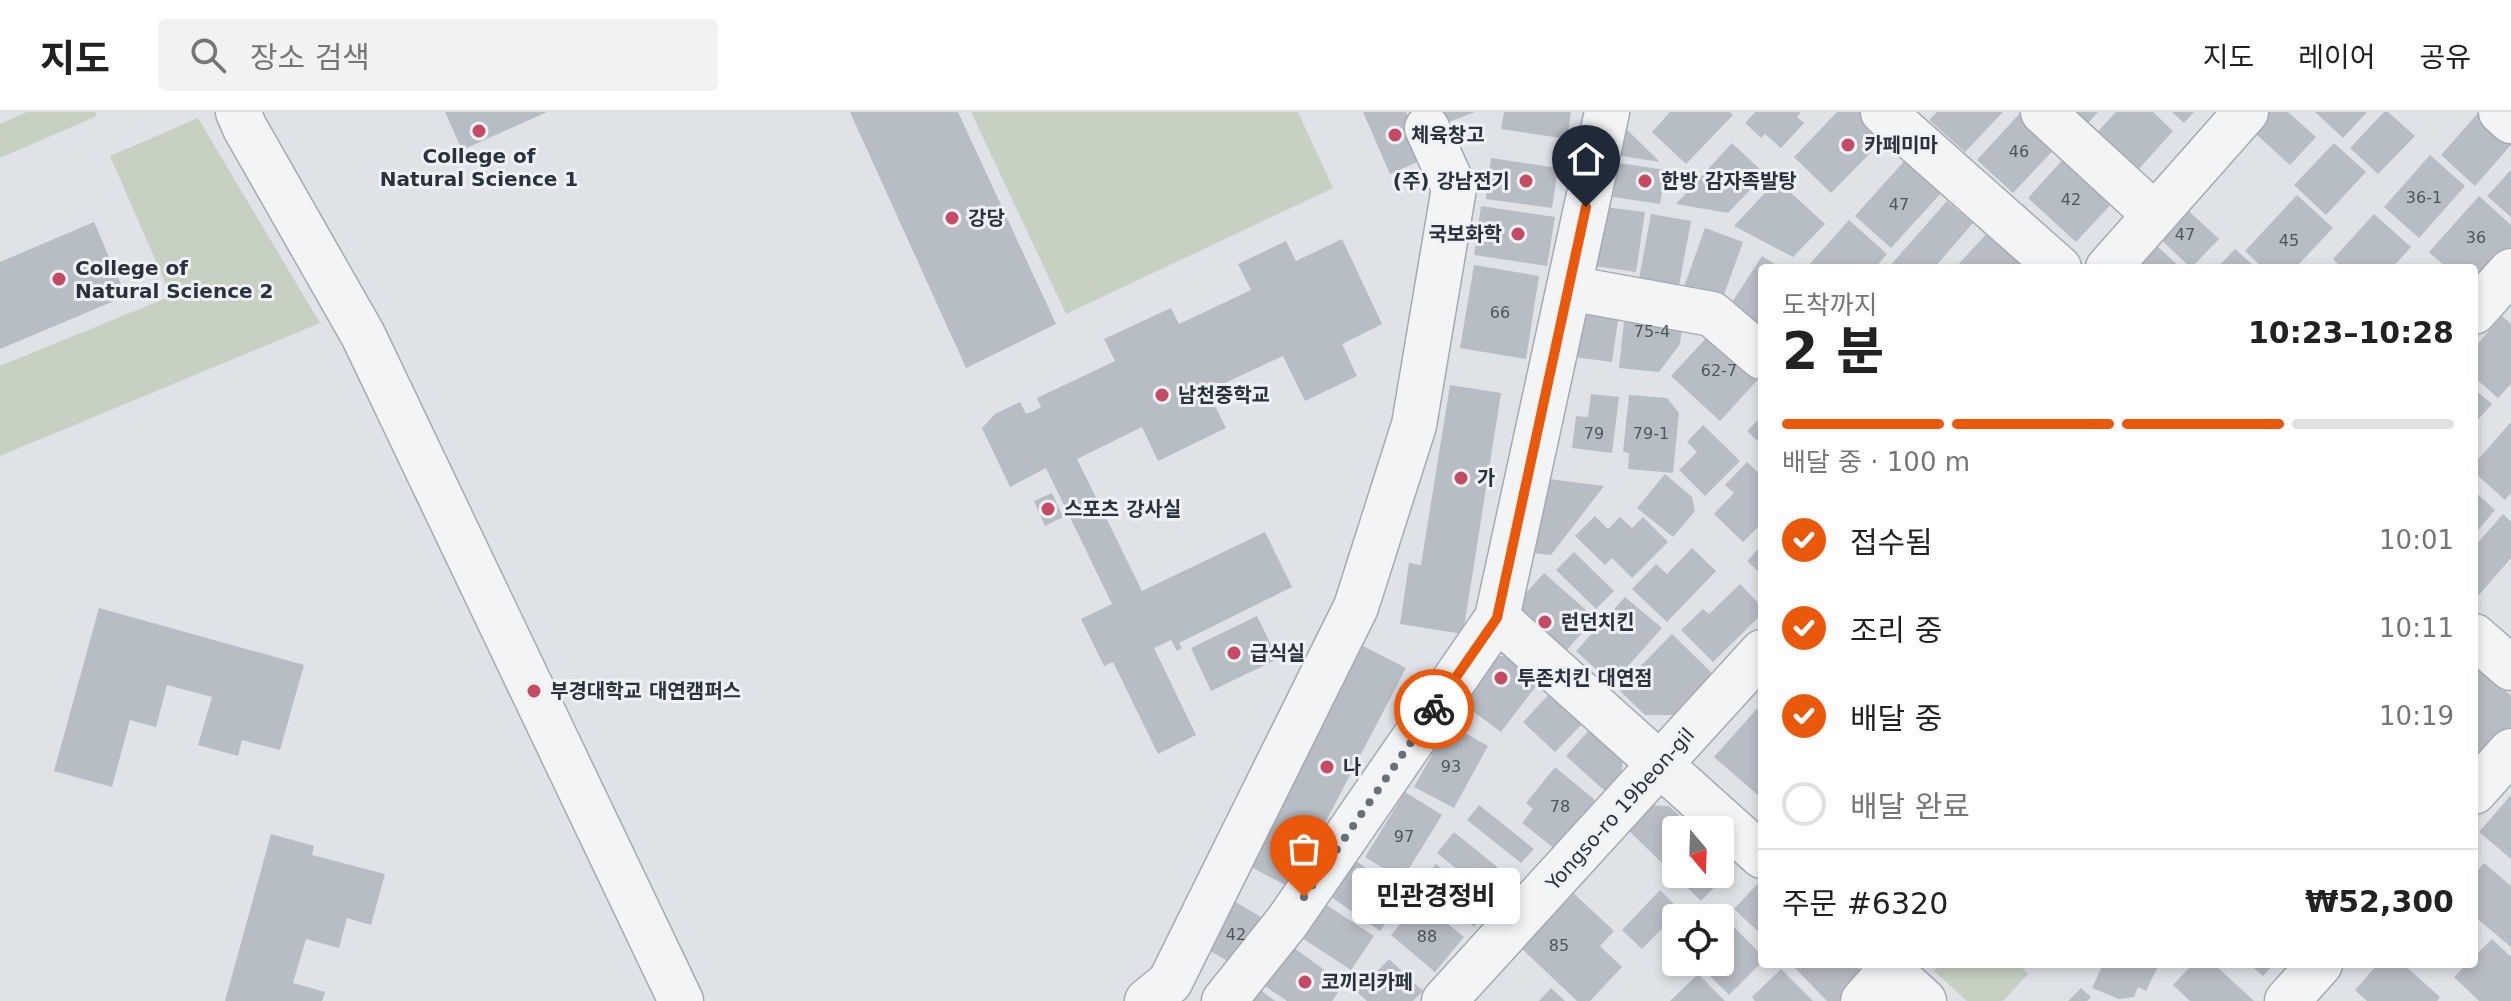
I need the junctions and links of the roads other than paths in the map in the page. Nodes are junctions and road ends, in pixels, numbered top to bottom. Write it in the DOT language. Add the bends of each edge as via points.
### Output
graph roads {
  1 [pos="238,112"];
  2 [pos="1607,112"];
  3 [pos="1883,112"];
  4 [pos="2043,112"];
  5 [pos="2246,112"];
  6 [pos="2501,112"];
  7 [pos="2511,121"];
  8 [pos="1427,128"];
  9 [pos="2155,215"];
  10 [pos="2054,264"];
  11 [pos="2112,264"];
  12 [pos="2511,271"];
  13 [pos="1569,288"];
  14 [pos="2478,308"];
  15 [pos="1758,354"];
  16 [pos="1497,618"];
  17 [pos="2478,639"];
  18 [pos="1758,656"];
  19 [pos="2511,668"];
  20 [pos="2511,751"];
  21 [pos="1660,765"];
  22 [pos="2478,788"];
  23 [pos="1758,852"];
  24 [pos="2316,968"];
  25 [pos="1883,975"];
  26 [pos="1169,995"];
  27 [pos="681,1001"];
  28 [pos="1224,1001"];
  29 [pos="1444,1001"];
  30 [pos="1924,1001"];
  31 [pos="2287,1001"];
  1 -- 27 [label="street" via="363,335"];
  2 -- 13 [label="street"];
  3 -- 10 [label="street"];
  4 -- 9 [label="street"];
  5 -- 9 [label="street"];
  6 -- 7 [label="street"];
  8 -- 26 [label="street" via="1454,188 1414,425 1356,607"];
  9 -- 11 [label="street"];
  12 -- 14 [label="street"];
  13 -- 15 [label="street" via="1712,314"];
  13 -- 16 [label="street"];
  16 -- 21 [label="street"];
  16 -- 28 [label="street" via="1287,922"];
  17 -- 19 [label="street"];
  18 -- 21 [label="street, Yongso-ro 19beon-gil"];
  20 -- 22 [label="street"];
  21 -- 23 [label="street"];
  21 -- 29 [label="street, Yongso-ro 19beon-gil"];
  24 -- 31 [label="street"];
  25 -- 30 [label="street"];
}
